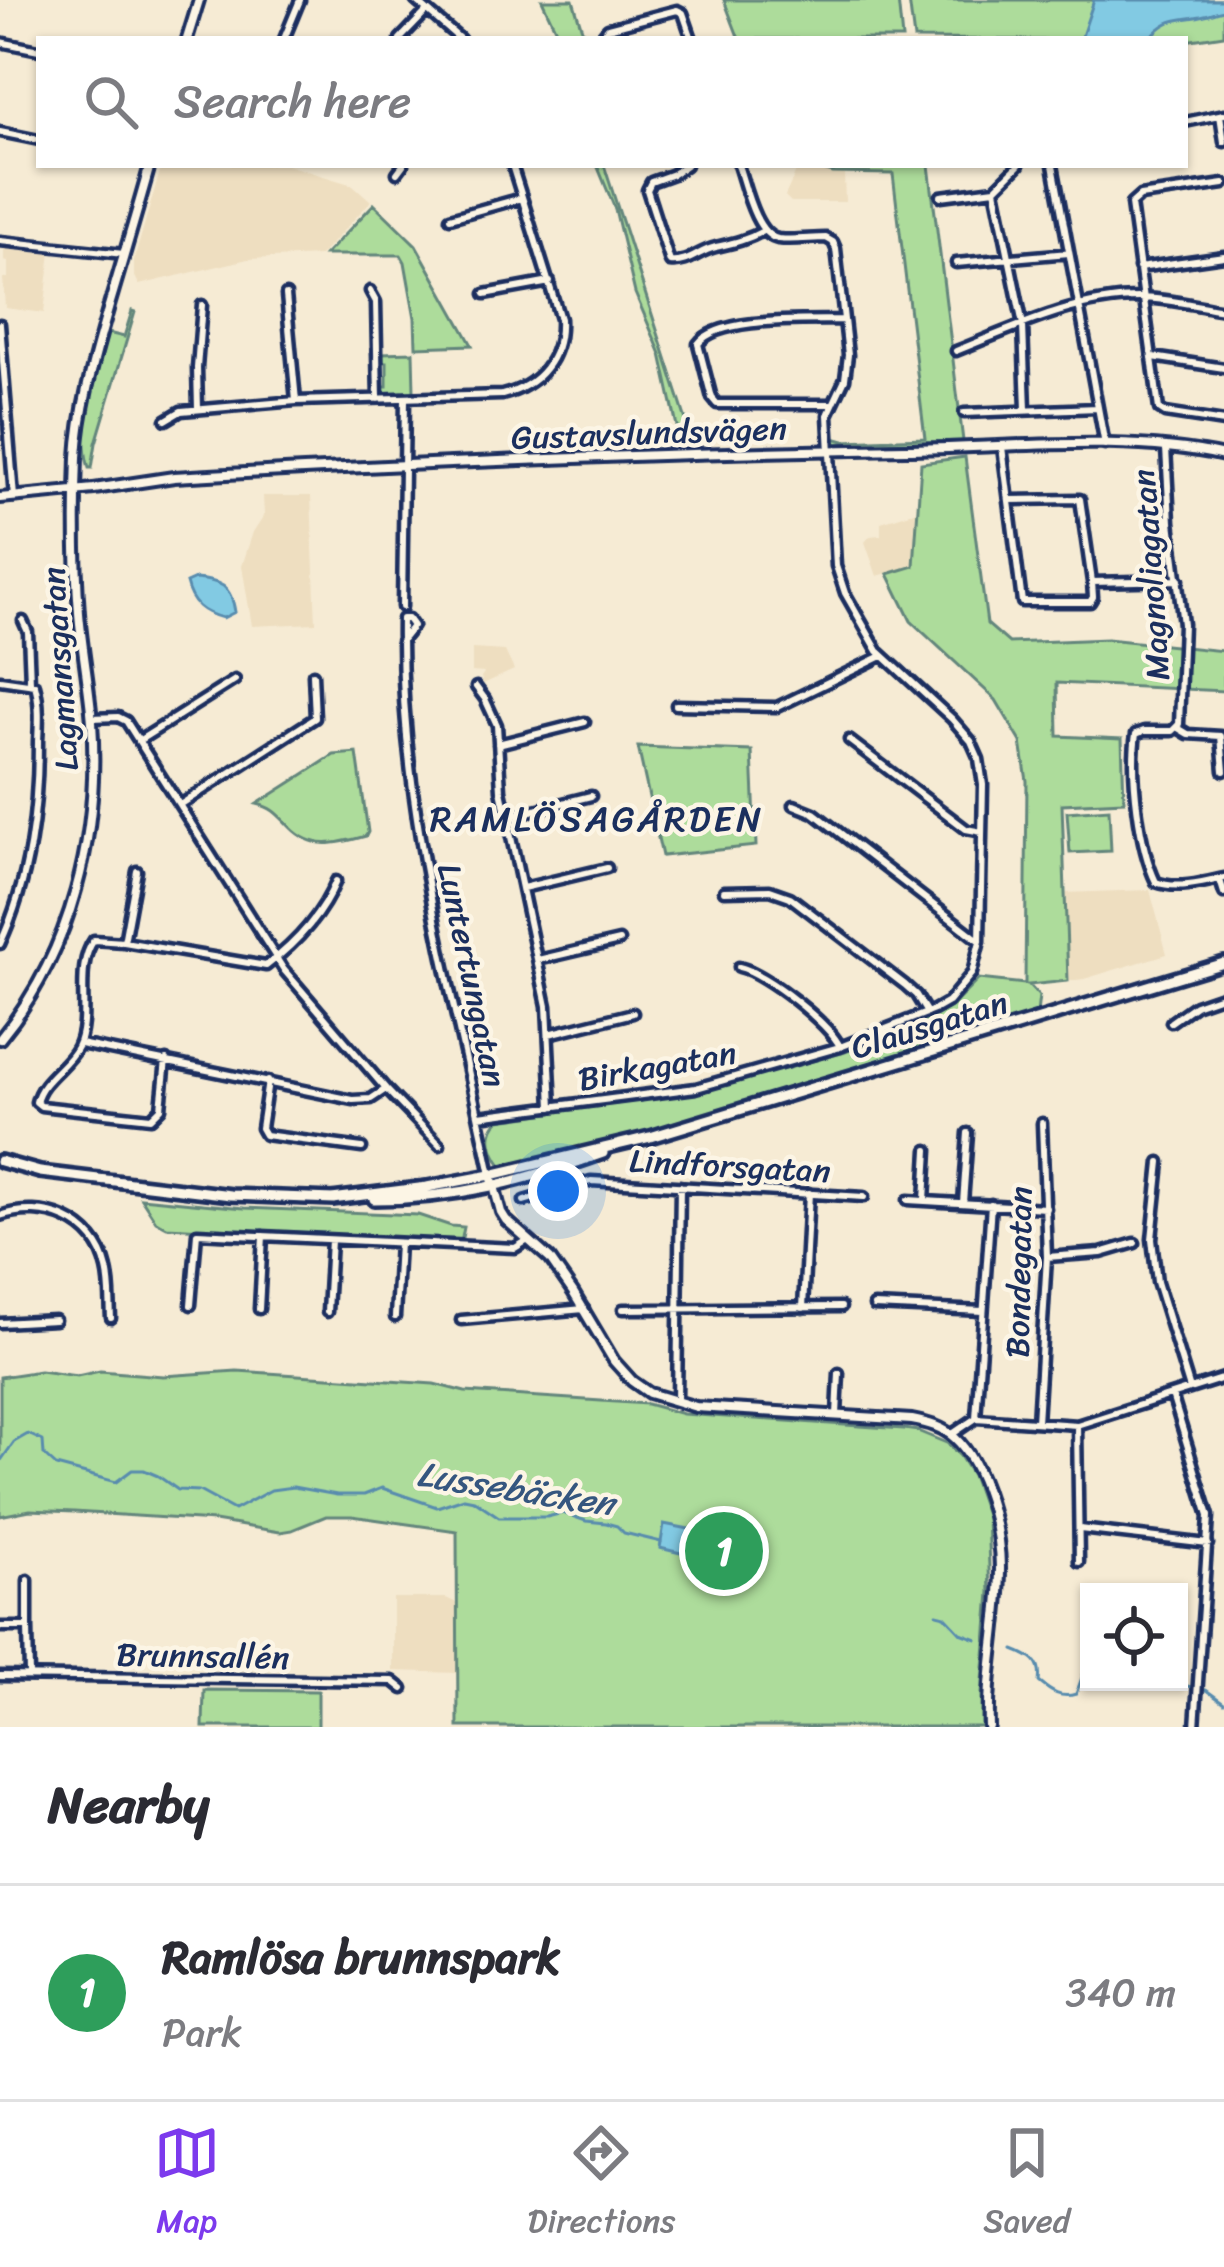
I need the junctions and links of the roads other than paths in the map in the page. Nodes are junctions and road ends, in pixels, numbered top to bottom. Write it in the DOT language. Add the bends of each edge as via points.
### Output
graph roads {
  1 [pos="199,0"];
  2 [pos="300,0"];
  3 [pos="415,0"];
  4 [pos="427,11"];
  5 [pos="188,36"];
  6 [pos="285,36"];
  7 [pos="403,36"];
  8 [pos="456,36"];
  9 [pos="601,36"];
  10 [pos="691,36"];
  11 [pos="0,42"];
  12 [pos="36,49"];
  13 [pos="1222,115"];
  14 [pos="1188,121"];
  15 [pos="0,132"];
  16 [pos="36,139"];
  17 [pos="1224,142"];
  18 [pos="149,168"];
  19 [pos="513,168"];
  20 [pos="682,168"];
  21 [pos="739,168"];
  22 [pos="1016,168"];
  23 [pos="1054,168"];
  24 [pos="1224,184"];
  25 [pos="995,189"];
  26 [pos="941,196"];
  27 [pos="522,198"];
  28 [pos="450,218"];
  29 [pos="764,231"];
  30 [pos="0,241"];
  31 [pos="1070,253"];
  32 [pos="124,254"];
  33 [pos="1224,256"];
  34 [pos="1009,258"];
  35 [pos="956,263"];
  36 [pos="1139,268"];
  37 [pos="550,282"];
  38 [pos="370,291"];
  39 [pos="485,294"];
  40 [pos="286,295"];
  41 [pos="1143,298"];
  42 [pos="202,305"];
  43 [pos="1079,307"];
  44 [pos="1224,310"];
  45 [pos="844,320"];
  46 [pos="0,324"];
  47 [pos="1023,325"];
  48 [pos="956,350"];
  49 [pos="1153,357"];
  50 [pos="1224,368"];
  51 [pos="378,399"];
  52 [pos="405,399"];
  53 [pos="296,401"];
  54 [pos="832,404"];
  55 [pos="1098,408"];
  56 [pos="197,410"];
  57 [pos="1026,410"];
  58 [pos="964,413"];
  59 [pos="166,420"];
  60 [pos="1224,422"];
  61 [pos="1105,445"];
  62 [pos="1002,447"];
  63 [pos="1166,448"];
  64 [pos="828,450"];
  65 [pos="1224,456"];
  66 [pos="405,466"];
  67 [pos="76,491"];
  68 [pos="14,497"];
  69 [pos="0,499"];
  70 [pos="1009,500"];
  71 [pos="1179,580"];
  72 [pos="1092,582"];
  73 [pos="402,607"];
  74 [pos="23,621"];
  75 [pos="401,641"];
  76 [pos="882,656"];
  77 [pos="313,674"];
  78 [pos="0,680"];
  79 [pos="236,680"];
  80 [pos="30,682"];
  81 [pos="476,687"];
  82 [pos="676,705"];
  83 [pos="92,718"];
  84 [pos="585,722"];
  85 [pos="1178,728"];
  86 [pos="140,740"];
  87 [pos="849,740"];
  88 [pos="498,743"];
  89 [pos="1224,771"];
  90 [pos="591,796"];
  91 [pos="180,805"];
  92 [pos="794,805"];
  93 [pos="507,817"];
  94 [pos="982,832"];
  95 [pos="607,868"];
  96 [pos="137,871"];
  97 [pos="1222,879"];
  98 [pos="336,881"];
  99 [pos="523,888"];
  100 [pos="724,891"];
  101 [pos="1224,893"];
  102 [pos="619,940"];
  103 [pos="980,941"];
  104 [pos="124,942"];
  105 [pos="0,944"];
  106 [pos="276,958"];
  107 [pos="538,961"];
  108 [pos="1224,963"];
  109 [pos="739,967"];
  110 [pos="1224,995"];
  111 [pos="634,1013"];
  112 [pos="927,1013"];
  113 [pos="1171,1022"];
  114 [pos="549,1034"];
  115 [pos="0,1039"];
  116 [pos="80,1043"];
  117 [pos="840,1047"];
  118 [pos="166,1060"];
  119 [pos="268,1082"];
  120 [pos="386,1089"];
  121 [pos="552,1107"];
  122 [pos="478,1116"];
  123 [pos="1042,1123"];
  124 [pos="968,1133"];
  125 [pos="650,1136"];
  126 [pos="440,1145"];
  127 [pos="362,1148"];
  128 [pos="928,1150"];
  129 [pos="0,1161"];
  130 [pos="1160,1162"];
  131 [pos="0,1171"];
  132 [pos="40,1172"];
  133 [pos="491,1175"];
  134 [pos="680,1186"];
  135 [pos="494,1188"];
  136 [pos="809,1193"];
  137 [pos="864,1197"];
  138 [pos="332,1199"];
  139 [pos="908,1200"];
  140 [pos="925,1200"];
  141 [pos="524,1201"];
  142 [pos="963,1203"];
  143 [pos="991,1204"];
  144 [pos="1046,1208"];
  145 [pos="0,1216"];
  146 [pos="263,1236"];
  147 [pos="332,1240"];
  148 [pos="528,1240"];
  149 [pos="399,1243"];
  150 [pos="1136,1244"];
  151 [pos="1047,1257"];
  152 [pos="191,1305"];
  153 [pos="874,1306"];
  154 [pos="842,1307"];
  155 [pos="803,1308"];
  156 [pos="259,1309"];
  157 [pos="584,1309"];
  158 [pos="623,1309"];
  159 [pos="678,1309"];
  160 [pos="983,1311"];
  161 [pos="326,1312"];
  162 [pos="395,1317"];
  163 [pos="111,1318"];
  164 [pos="55,1320"];
  165 [pos="461,1320"];
  166 [pos="0,1323"];
  167 [pos="838,1373"];
  168 [pos="1224,1378"];
  169 [pos="1190,1389"];
  170 [pos="1172,1395"];
  171 [pos="677,1404"];
  172 [pos="837,1415"];
  173 [pos="976,1418"];
  174 [pos="1037,1422"];
  175 [pos="1077,1425"];
  176 [pos="951,1435"];
  177 [pos="1080,1529"];
  178 [pos="1208,1543"];
  179 [pos="1224,1543"];
  180 [pos="1078,1562"];
  181 [pos="28,1580"];
  182 [pos="0,1627"];
  183 [pos="28,1627"];
  184 [pos="0,1676"];
  185 [pos="29,1676"];
  186 [pos="403,1689"];
  187 [pos="989,1727"];
  188 [pos="1195,1727"];
  1 -- 5 [label="street"];
  2 -- 6 [label="street"];
  3 -- 4 [label="street"];
  4 -- 7 [label="street"];
  4 -- 8 [label="street"];
  9 -- 10 [label="street" via="679,10"];
  11 -- 12 [label="street"];
  13 -- 14 [label="street"];
  13 -- 17 [label="street"];
  15 -- 16 [label="street"];
  18 -- 32 [label="street, Lagmansgatan"];
  19 -- 27 [label="street"];
  20 -- 29 [label="street" via="647,190 669,260"];
  21 -- 29 [label="street"];
  22 -- 25 [label="street"];
  23 -- 31 [label="street"];
  24 -- 36 [label="street" via="1134,199"];
  25 -- 26 [label="street"];
  25 -- 34 [label="street"];
  27 -- 28 [label="street"];
  27 -- 37 [label="street"];
  29 -- 45 [label="street, Birkagatan" via="832,241"];
  30 -- 32 [label="street"];
  31 -- 34 [label="street"];
  31 -- 43 [label="street"];
  32 -- 67 [label="street, Lagmansgatan" via="85,392"];
  33 -- 36 [label="street"];
  34 -- 35 [label="street"];
  34 -- 47 [label="street"];
  36 -- 41 [label="street"];
  37 -- 39 [label="street"];
  37 -- 52 [label="street" via="560,338 537,378 507,395"];
  38 -- 51 [label="street"];
  40 -- 53 [label="street"];
  41 -- 43 [label="street"];
  41 -- 44 [label="street"];
  41 -- 49 [label="street"];
  42 -- 56 [label="street"];
  43 -- 47 [label="street"];
  43 -- 55 [label="street"];
  45 -- 54 [label="street, Birkagatan" via="848,370"];
  45 -- 54 [label="street" via="751,323 698,344 715,403"];
  46 -- 68 [label="street"];
  47 -- 48 [label="street"];
  47 -- 57 [label="street"];
  49 -- 50 [label="street"];
  49 -- 60 [label="street" via="1159,409"];
  51 -- 52 [label="street"];
  51 -- 53 [label="street"];
  52 -- 66 [label="street"];
  53 -- 56 [label="street"];
  54 -- 64 [label="street, Birkagatan"];
  55 -- 57 [label="street"];
  55 -- 61 [label="street"];
  56 -- 59 [label="street"];
  57 -- 58 [label="street"];
  61 -- 62 [label="street, Gustavslundsvägen"];
  61 -- 63 [label="street, Gustavslundsvägen"];
  62 -- 64 [label="street, Gustavslundsvägen"];
  62 -- 70 [label="street"];
  63 -- 65 [label="street, Gustavslundsvägen"];
  63 -- 71 [label="street, Magnoliagatan"];
  64 -- 66 [label="street, Gustavslundsvägen"];
  64 -- 76 [label="street, Birkagatan" via="839,580"];
  66 -- 67 [label="street, Gustavslundsvägen" via="174,477"];
  66 -- 73 [label="street"];
  67 -- 68 [label="street, Gustavslundsvägen"];
  67 -- 83 [label="street, Lagmansgatan" via="78,608"];
  68 -- 69 [label="street, Gustavslundsvägen"];
  70 -- 72 [label="street" via="1080,500"];
  70 -- 72 [label="street" via="1022,602 1090,602"];
  71 -- 72 [label="street"];
  71 -- 85 [label="street, Magnoliagatan"];
  74 -- 80 [label="street"];
  75 -- 122 [label="street, Luntertungatan" via="416,813"];
  76 -- 82 [label="street" via="775,707"];
  76 -- 94 [label="street, Birkagatan" via="971,742 982,771"];
  77 -- 91 [label="street" via="315,718"];
  78 -- 80 [label="street"];
  79 -- 86 [label="street"];
  80 -- 105 [label="street" via="37,690 36,805"];
  81 -- 88 [label="street"];
  83 -- 86 [label="street" via="122,718"];
  83 -- 115 [label="street, Lagmansgatan" via="88,816 72,905 47,971"];
  84 -- 88 [label="street"];
  85 -- 89 [label="street" via="1221,736"];
  85 -- 97 [label="street, Magnoliagatan" via="1135,738 1152,873 1163,886"];
  86 -- 91 [label="street"];
  87 -- 94 [label="street" via="966,829"];
  88 -- 93 [label="street"];
  90 -- 93 [label="street"];
  91 -- 106 [label="street"];
  92 -- 103 [label="street"];
  93 -- 99 [label="street"];
  94 -- 103 [label="street, Birkagatan"];
  95 -- 99 [label="street"];
  96 -- 104 [label="street"];
  97 -- 101 [label="street"];
  98 -- 106 [label="street"];
  99 -- 107 [label="street"];
  100 -- 112 [label="street" via="772,890 796,901 905,985"];
  102 -- 107 [label="street"];
  103 -- 112 [label="street, Birkagatan" via="968,981"];
  104 -- 106 [label="street" via="257,966"];
  104 -- 116 [label="street" via="96,939 88,949"];
  106 -- 120 [label="street"];
  107 -- 114 [label="street"];
  108 -- 125 [label="main road, Clausgatan"];
  109 -- 117 [label="street" via="822,1022"];
  110 -- 113 [label="street"];
  111 -- 114 [label="street"];
  112 -- 117 [label="street, Birkagatan"];
  114 -- 121 [label="street"];
  116 -- 118 [label="street"];
  116 -- 118 [label="street" via="39,1091 39,1105 151,1118 161,1108"];
  117 -- 121 [label="street, Birkagatan" via="696,1088"];
  118 -- 119 [label="street"];
  119 -- 120 [label="street" via="359,1101"];
  119 -- 127 [label="street" via="265,1136"];
  120 -- 126 [label="street"];
  121 -- 122 [label="street, Birkagatan"];
  122 -- 133 [label="street, Luntertungatan"];
  123 -- 144 [label="street, Bondegatan"];
  124 -- 142 [label="street"];
  125 -- 133 [label="main road, Clausgatan"];
  125 -- 135 [label="main road, Clausgatan"];
  128 -- 140 [label="street"];
  129 -- 132 [label="main road, Clausgatan"];
  130 -- 169 [label="street" via="1152,1238 1157,1282"];
  131 -- 132 [label="main road, Clausgatan"];
  132 -- 138 [label="main road, Clausgatan"];
  133 -- 135 [label="street"];
  133 -- 138 [label="main road, Clausgatan"];
  134 -- 136 [label="street, Lindforsgatan"];
  134 -- 141 [label="street, Lindforsgatan" via="591,1181"];
  134 -- 159 [label="street"];
  135 -- 138 [label="main road, Clausgatan"];
  135 -- 148 [label="street" via="506,1220"];
  136 -- 137 [label="street, Lindforsgatan"];
  136 -- 155 [label="street"];
  139 -- 140 [label="street"];
  140 -- 142 [label="street"];
  142 -- 143 [label="street"];
  143 -- 144 [label="street"];
  143 -- 160 [label="street"];
  144 -- 151 [label="street, Bondegatan"];
  145 -- 163 [label="street" via="38,1210 83,1229 107,1269"];
  146 -- 147 [label="street"];
  146 -- 152 [label="street" via="197,1233"];
  146 -- 156 [label="street"];
  147 -- 149 [label="street"];
  147 -- 161 [label="street"];
  148 -- 149 [label="street" via="514,1248"];
  148 -- 157 [label="street"];
  149 -- 162 [label="street"];
  150 -- 151 [label="street"];
  151 -- 174 [label="street, Bondegatan"];
  153 -- 160 [label="street"];
  154 -- 155 [label="street"];
  155 -- 159 [label="street"];
  157 -- 165 [label="street"];
  157 -- 171 [label="street" via="623,1372"];
  158 -- 159 [label="street"];
  159 -- 171 [label="street"];
  160 -- 173 [label="street"];
  164 -- 166 [label="street"];
  167 -- 172 [label="street"];
  168 -- 169 [label="street"];
  169 -- 170 [label="street"];
  170 -- 175 [label="street"];
  170 -- 178 [label="street" via="1209,1509"];
  171 -- 172 [label="street"];
  172 -- 176 [label="street" via="923,1422"];
  173 -- 174 [label="street"];
  173 -- 176 [label="street"];
  174 -- 175 [label="street"];
  175 -- 177 [label="street"];
  176 -- 187 [label="street" via="981,1483 998,1542"];
  177 -- 178 [label="street"];
  177 -- 180 [label="street"];
  178 -- 179 [label="street"];
  178 -- 188 [label="street"];
  181 -- 183 [label="street"];
  182 -- 183 [label="street"];
  183 -- 185 [label="street"];
  184 -- 185 [label="street, Brunnsallén"];
  185 -- 186 [label="street, Brunnsallén" via="393,1681"];
}
